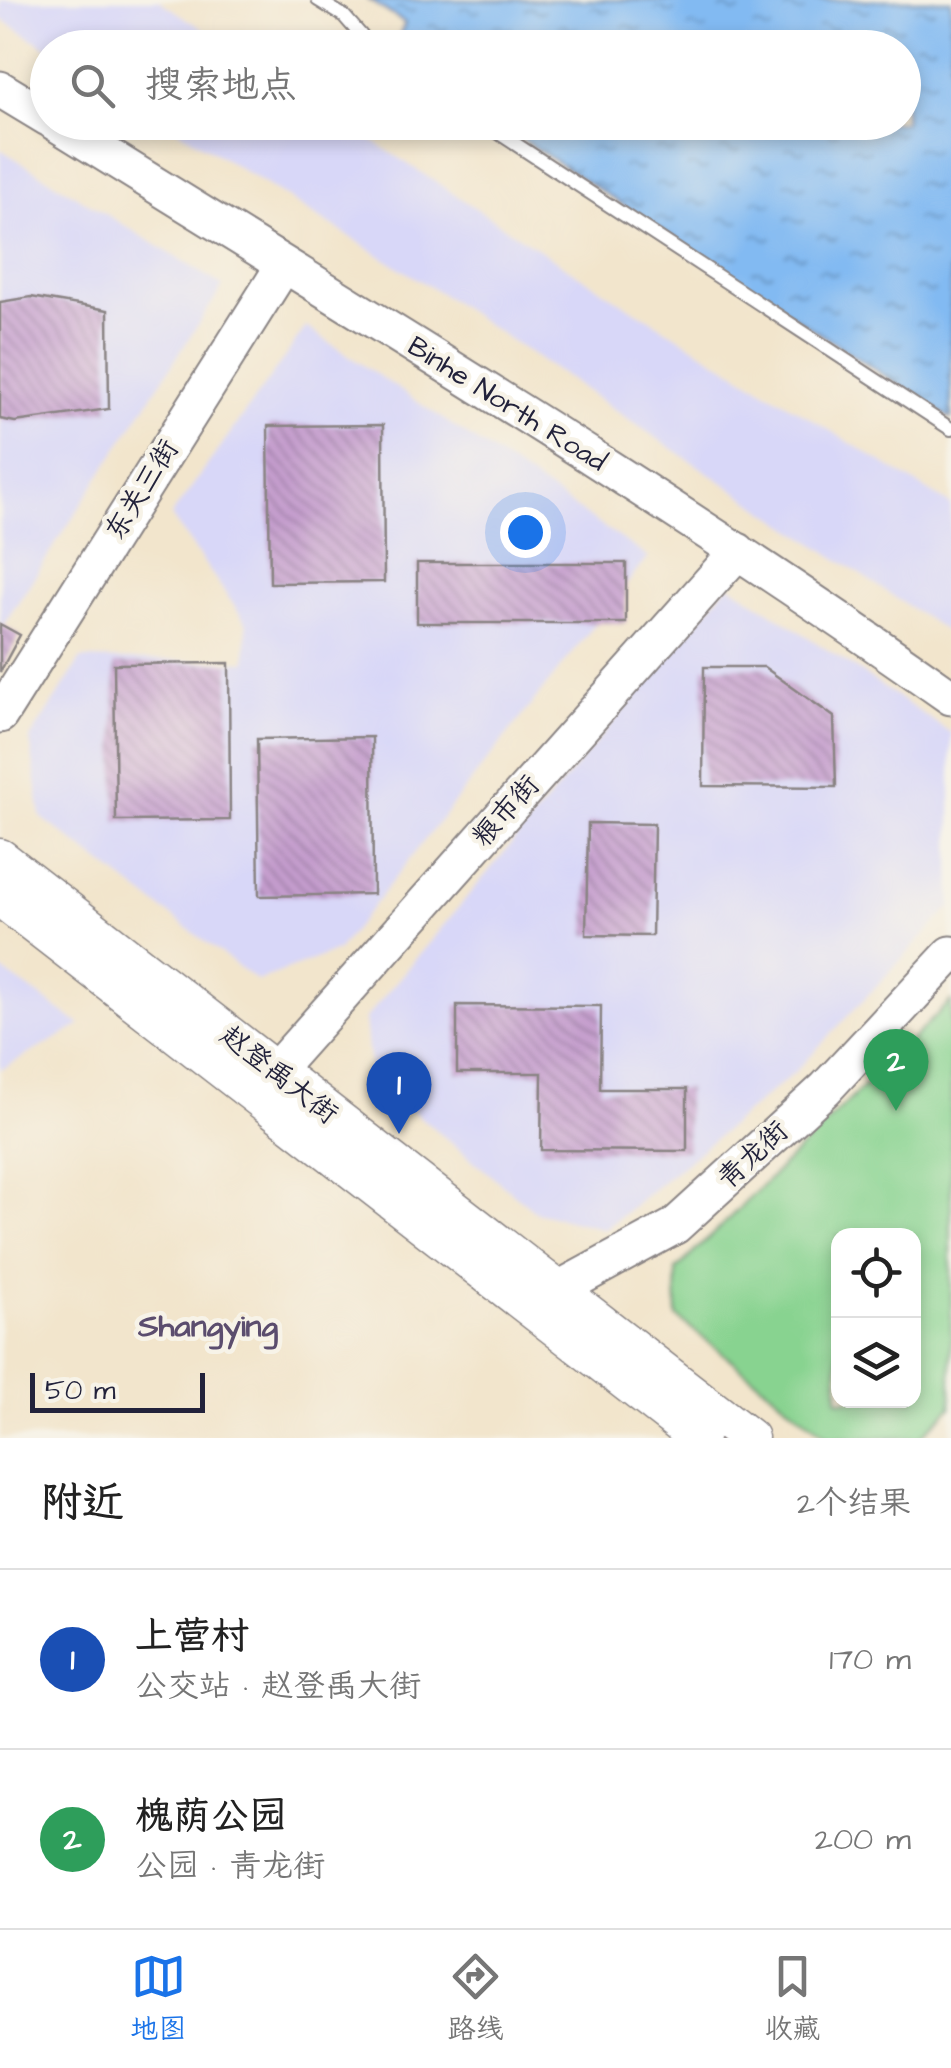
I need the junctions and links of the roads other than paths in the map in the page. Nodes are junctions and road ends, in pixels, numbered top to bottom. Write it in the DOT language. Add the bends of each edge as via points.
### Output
graph roads {
  1 [pos="318,0"];
  2 [pos="356,30"];
  3 [pos="0,89"];
  4 [pos="30,107"];
  5 [pos="83,140"];
  6 [pos="509,140"];
  7 [pos="284,265"];
  8 [pos="951,430"];
  9 [pos="738,551"];
  10 [pos="951,697"];
  11 [pos="0,715"];
  12 [pos="0,858"];
  13 [pos="0,897"];
  14 [pos="951,954"];
  15 [pos="274,1072"];
  16 [pos="557,1290"];
  17 [pos="516,1296"];
  18 [pos="700,1438"];
  19 [pos="749,1438"];
  1 -- 2 [label="lane"];
  3 -- 4 [label="street"];
  5 -- 7 [label="street, Binhe North Road"];
  6 -- 8 [label="lane"];
  7 -- 9 [label="street, Binhe North Road"];
  7 -- 11 [label="street, 东关三街"];
  9 -- 10 [label="street, Binhe North Road"];
  9 -- 15 [label="street, 粮市街"];
  12 -- 15 [label="main road, 赵登禹大街"];
  13 -- 17 [label="main road, 赵登禹大街"];
  14 -- 16 [label="street, 青龙街" via="825,1089 675,1226"];
  15 -- 16 [label="main road, 赵登禹大街"];
  16 -- 17 [label="street, 青龙街"];
  16 -- 19 [label="main road, 赵登禹大街"];
  17 -- 18 [label="main road, 赵登禹大街"];
}
